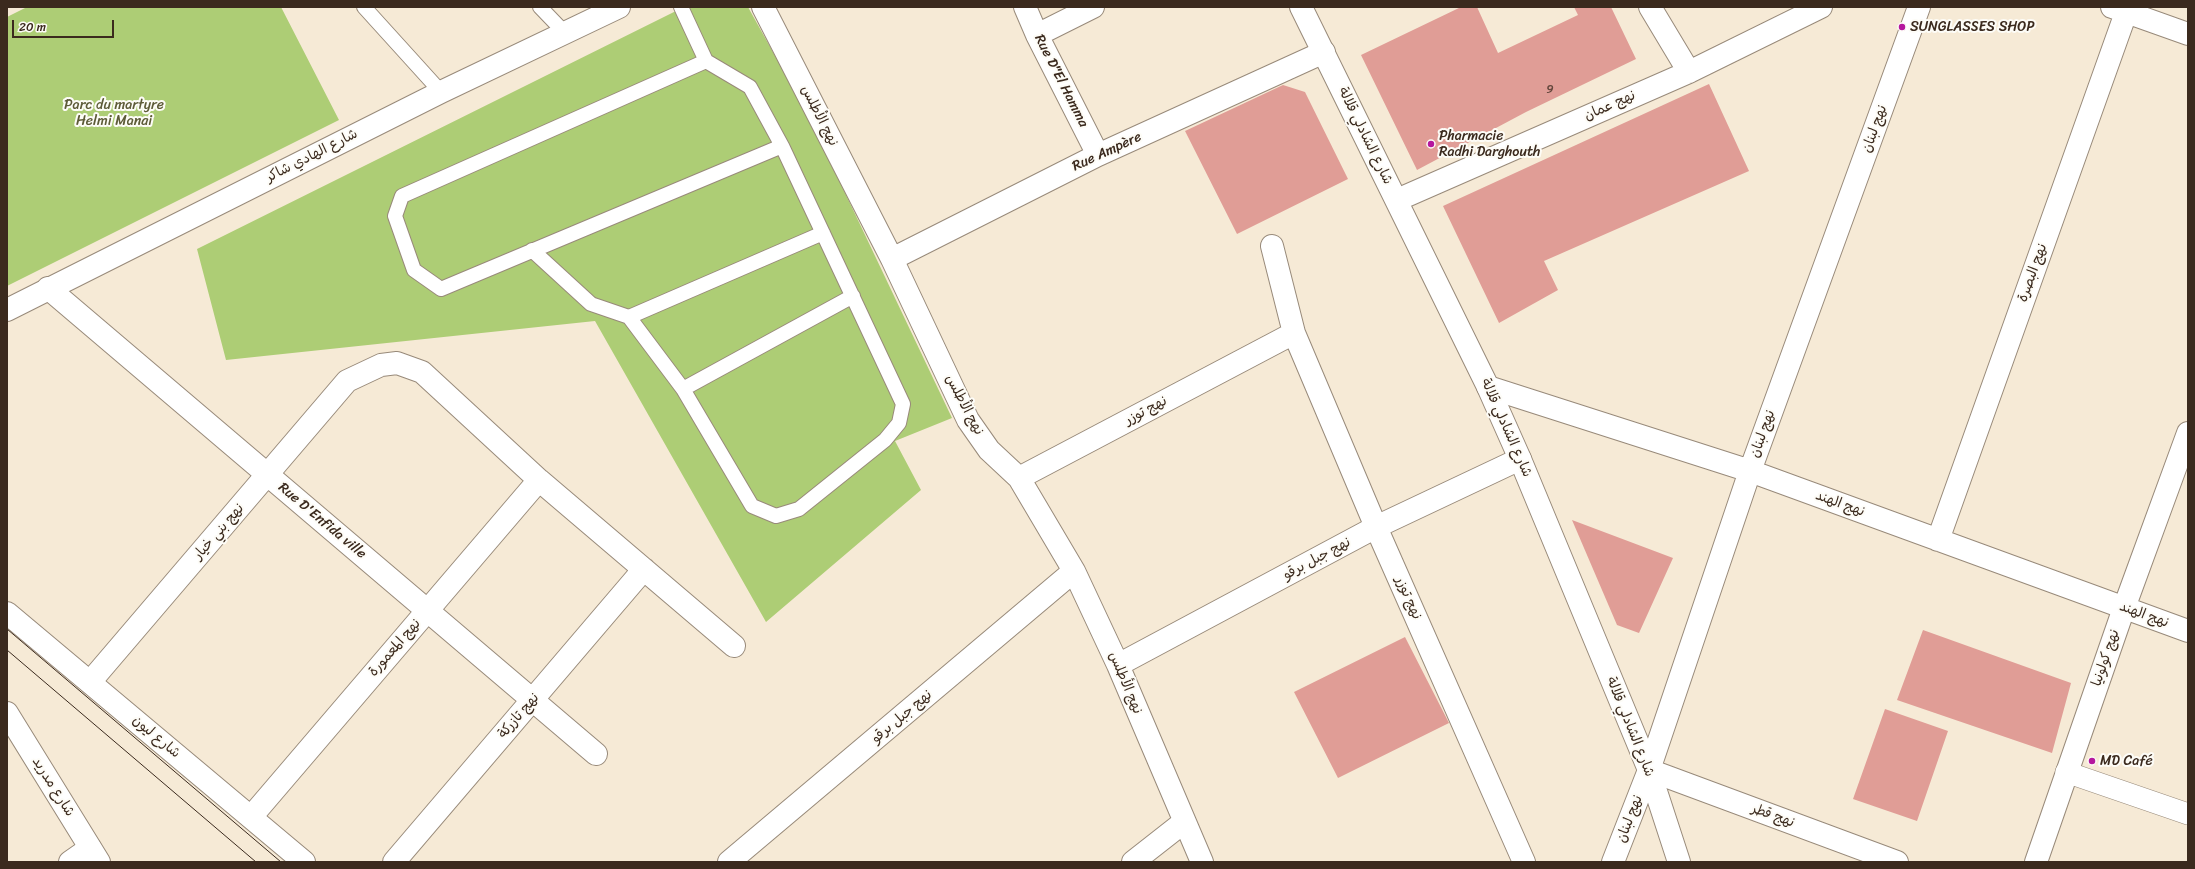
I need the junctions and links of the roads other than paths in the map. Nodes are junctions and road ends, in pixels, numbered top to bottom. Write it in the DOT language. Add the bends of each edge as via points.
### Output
graph roads {
  1 [pos="364,7"];
  2 [pos="540,7"];
  3 [pos="681,7"];
  4 [pos="763,7"];
  5 [pos="1025,7"];
  6 [pos="1093,7"];
  7 [pos="1301,7"];
  8 [pos="1650,7"];
  9 [pos="1821,7"];
  10 [pos="1919,7"];
  11 [pos="617,8"];
  12 [pos="2122,9"];
  13 [pos="565,33"];
  14 [pos="2188,34"];
  15 [pos="1037,35"];
  16 [pos="1324,52"];
  17 [pos="706,61"];
  18 [pos="1689,72"];
  19 [pos="441,92"];
  20 [pos="782,146"];
  21 [pos="1098,155"];
  22 [pos="1397,200"];
  23 [pos="823,233"];
  24 [pos="1272,246"];
  25 [pos="532,250"];
  26 [pos="892,259"];
  27 [pos="48,288"];
  28 [pos="853,296"];
  29 [pos="7,310"];
  30 [pos="629,317"];
  31 [pos="1294,333"];
  32 [pos="1488,387"];
  33 [pos="683,389"];
  34 [pos="2188,434"];
  35 [pos="1520,460"];
  36 [pos="1750,471"];
  37 [pos="268,474"];
  38 [pos="1019,478"];
  39 [pos="539,480"];
  40 [pos="1376,527"];
  41 [pos="1938,540"];
  42 [pos="644,569"];
  43 [pos="1074,571"];
  44 [pos="2124,608"];
  45 [pos="427,610"];
  46 [pos="7,613"];
  47 [pos="2188,632"];
  48 [pos="734,646"];
  49 [pos="1118,665"];
  50 [pos="90,682"];
  51 [pos="532,700"];
  52 [pos="7,713"];
  53 [pos="596,754"];
  54 [pos="1649,770"];
  55 [pos="2066,772"];
  56 [pos="2188,814"];
  57 [pos="251,817"];
  58 [pos="1184,822"];
  59 [pos="94,855"];
  60 [pos="70,862"];
  61 [pos="304,862"];
  62 [pos="394,862"];
  63 [pos="729,862"];
  64 [pos="1133,862"];
  65 [pos="1202,862"];
  66 [pos="1524,862"];
  67 [pos="1613,862"];
  68 [pos="1679,862"];
  69 [pos="1897,862"];
  70 [pos="2036,862"];
  1 -- 19 [label="lane"];
  2 -- 13 [label="lane"];
  3 -- 17 [label="lane"];
  4 -- 26 [label="street, نهج الأطلس"];
  5 -- 15 [label="street, Rue D\"El Hamma"];
  6 -- 15 [label="street"];
  7 -- 16 [label="street, شارع الشادلي قلالة"];
  8 -- 18 [label="street"];
  9 -- 18 [label="street, نهج عمان"];
  10 -- 36 [label="street, نهج لبنان"];
  11 -- 13 [label="street, شارع الهادي شاكر"];
  12 -- 14 [label="street"];
  12 -- 41 [label="street, نهج البصرة"];
  13 -- 19 [label="street, شارع الهادي شاكر"];
  15 -- 21 [label="street, Rue D\"El Hamma"];
  16 -- 21 [label="street, Rue Ampère"];
  16 -- 22 [label="street, شارع الشادلي قلالة"];
  17 -- 20 [label="lane" via="750,88"];
  17 -- 25 [label="lane" via="402,196 395,216 414,270 441,289"];
  18 -- 22 [label="street, نهج عمان"];
  19 -- 27 [label="street, شارع الهادي شاكر"];
  20 -- 23 [label="lane"];
  20 -- 25 [label="lane"];
  21 -- 26 [label="street, Rue Ampère"];
  22 -- 32 [label="street, شارع الشادلي قلالة"];
  23 -- 28 [label="lane"];
  23 -- 30 [label="lane"];
  24 -- 31 [label="street, نهج توزر"];
  25 -- 30 [label="lane" via="591,304"];
  26 -- 38 [label="street, نهج الأطلس" via="968,420 989,450"];
  27 -- 29 [label="street, شارع الهادي شاكر"];
  27 -- 37 [label="street, Rue D'Enfida ville"];
  28 -- 33 [label="lane"];
  28 -- 33 [label="lane" via="903,404 899,423 885,440 799,509 776,516 752,506"];
  30 -- 33 [label="lane"];
  31 -- 38 [label="street, نهج توزر"];
  31 -- 40 [label="street, نهج توزر"];
  32 -- 35 [label="street, شارع الشادلي قلالة"];
  32 -- 36 [label="street, نهج الهند"];
  34 -- 44 [label="street, نهج كولونيا"];
  35 -- 40 [label="street, نهج جبل برقو"];
  35 -- 54 [label="street, شارع الشادلي قلالة"];
  36 -- 41 [label="street, نهج الهند"];
  36 -- 54 [label="street, نهج لبنان"];
  37 -- 39 [label="street, نهج بني خيار" via="347,382 398,363 422,372"];
  37 -- 45 [label="street, Rue D'Enfida ville"];
  37 -- 50 [label="street, نهج بني خيار"];
  38 -- 43 [label="street, نهج الأطلس"];
  39 -- 42 [label="street"];
  39 -- 45 [label="street, نهج المعمورة"];
  40 -- 49 [label="street, نهج جبل برقو"];
  40 -- 66 [label="street, نهج توزر"];
  41 -- 44 [label="street, نهج الهند"];
  42 -- 48 [label="street"];
  42 -- 51 [label="street, نهج تازركة"];
  43 -- 49 [label="street, نهج الأطلس"];
  43 -- 63 [label="street, نهج جبل برقو"];
  44 -- 47 [label="street, نهج الهند"];
  44 -- 55 [label="street, نهج كولونيا"];
  45 -- 51 [label="street, Rue D'Enfida ville"];
  45 -- 57 [label="street, نهج المعمورة"];
  46 -- 50 [label="street, شارع ليون"];
  49 -- 58 [label="street, نهج الأطلس"];
  50 -- 57 [label="street, شارع ليون"];
  51 -- 53 [label="street, Rue D'Enfida ville"];
  51 -- 62 [label="street, نهج تازركة"];
  52 -- 59 [label="street, شارع مدريد"];
  54 -- 67 [label="street, نهج لبنان"];
  54 -- 68 [label="street, شارع الشادلي قلالة"];
  54 -- 69 [label="street, نهج قطر"];
  55 -- 56 [label="street"];
  55 -- 70 [label="street, نهج كولونيا"];
  57 -- 61 [label="street, شارع ليون"];
  58 -- 64 [label="street"];
  58 -- 65 [label="street, نهج الأطلس"];
  59 -- 60 [label="street"];
}
